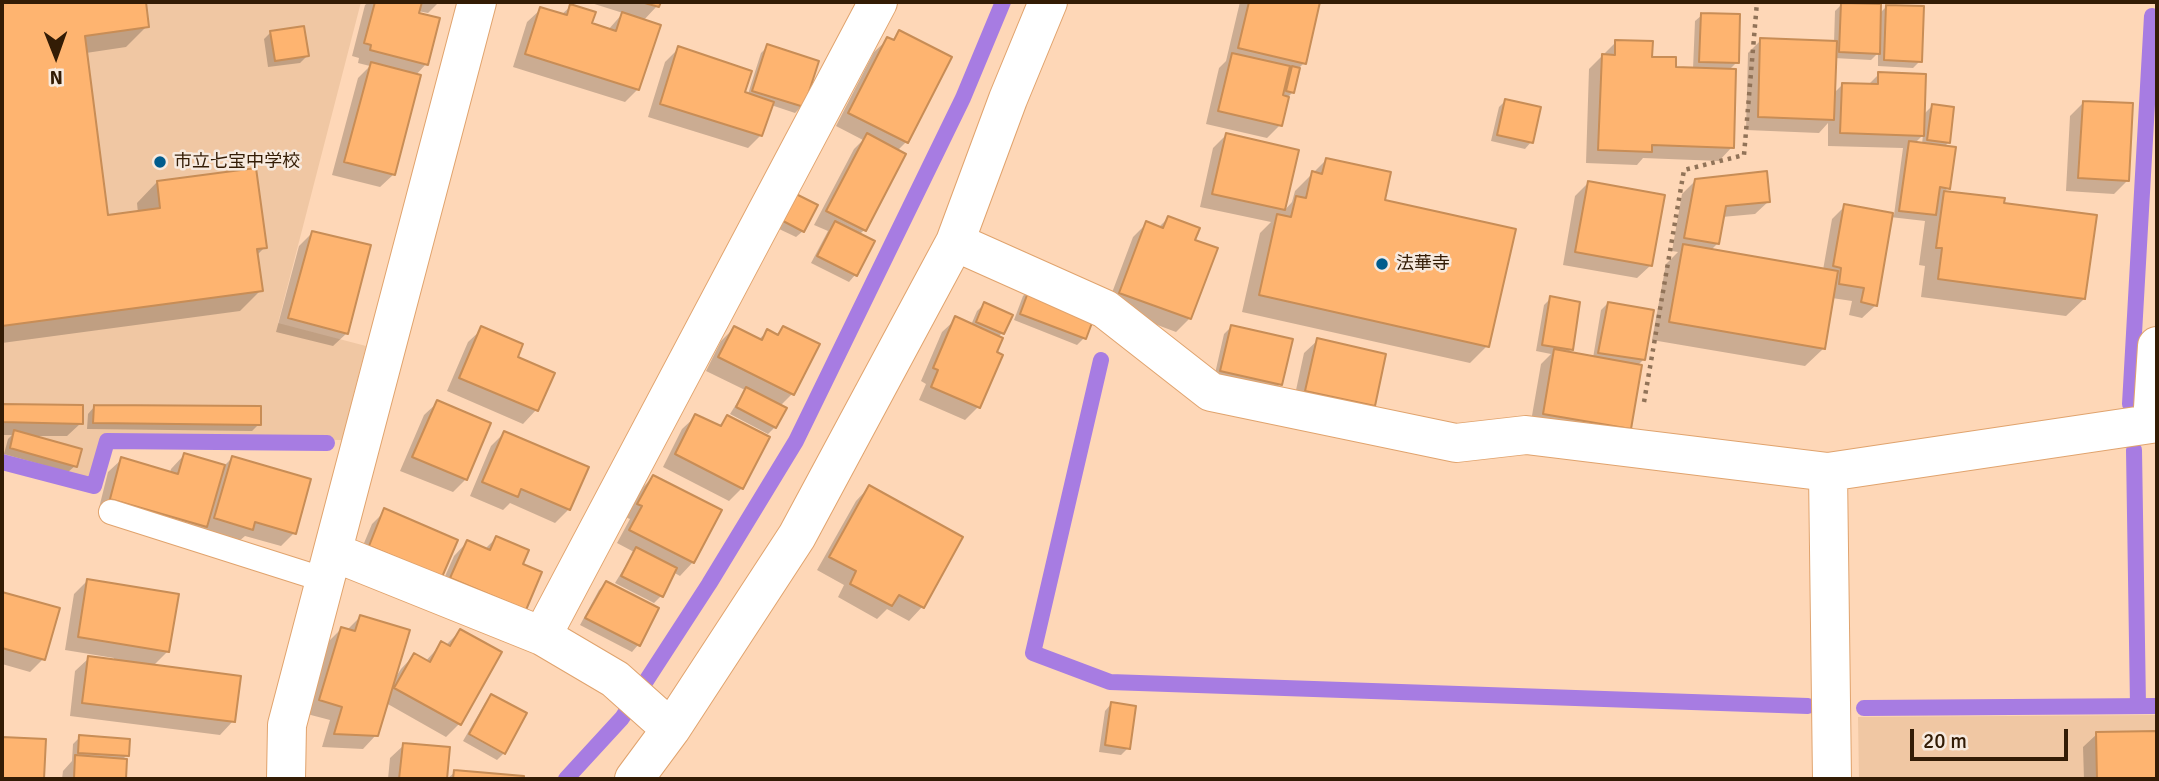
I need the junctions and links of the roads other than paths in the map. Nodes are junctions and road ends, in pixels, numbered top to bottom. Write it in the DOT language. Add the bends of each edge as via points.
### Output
graph roads {
  1 [pos="477,2"];
  2 [pos="878,2"];
  3 [pos="1048,2"];
  4 [pos="956,242"];
  5 [pos="2157,346"];
  6 [pos="2155,423"];
  7 [pos="1828,472"];
  8 [pos="111,512"];
  9 [pos="329,566"];
  10 [pos="542,636"];
  11 [pos="664,722"];
  12 [pos="286,779"];
  13 [pos="634,779"];
  14 [pos="1832,779"];
  1 -- 9 [label="street"];
  2 -- 10 [label="street"];
  3 -- 4 [label="street"];
  4 -- 7 [label="street" via="1105,309 1211,392 1456,443 1526,435"];
  4 -- 11 [label="street" via="797,536"];
  5 -- 6 [label="street"];
  6 -- 7 [label="street"];
  7 -- 14 [label="street"];
  8 -- 9 [label="lane"];
  9 -- 10 [label="street"];
  9 -- 12 [label="street" via="287,725"];
  10 -- 11 [label="street" via="615,679"];
  11 -- 13 [label="street"];
}
